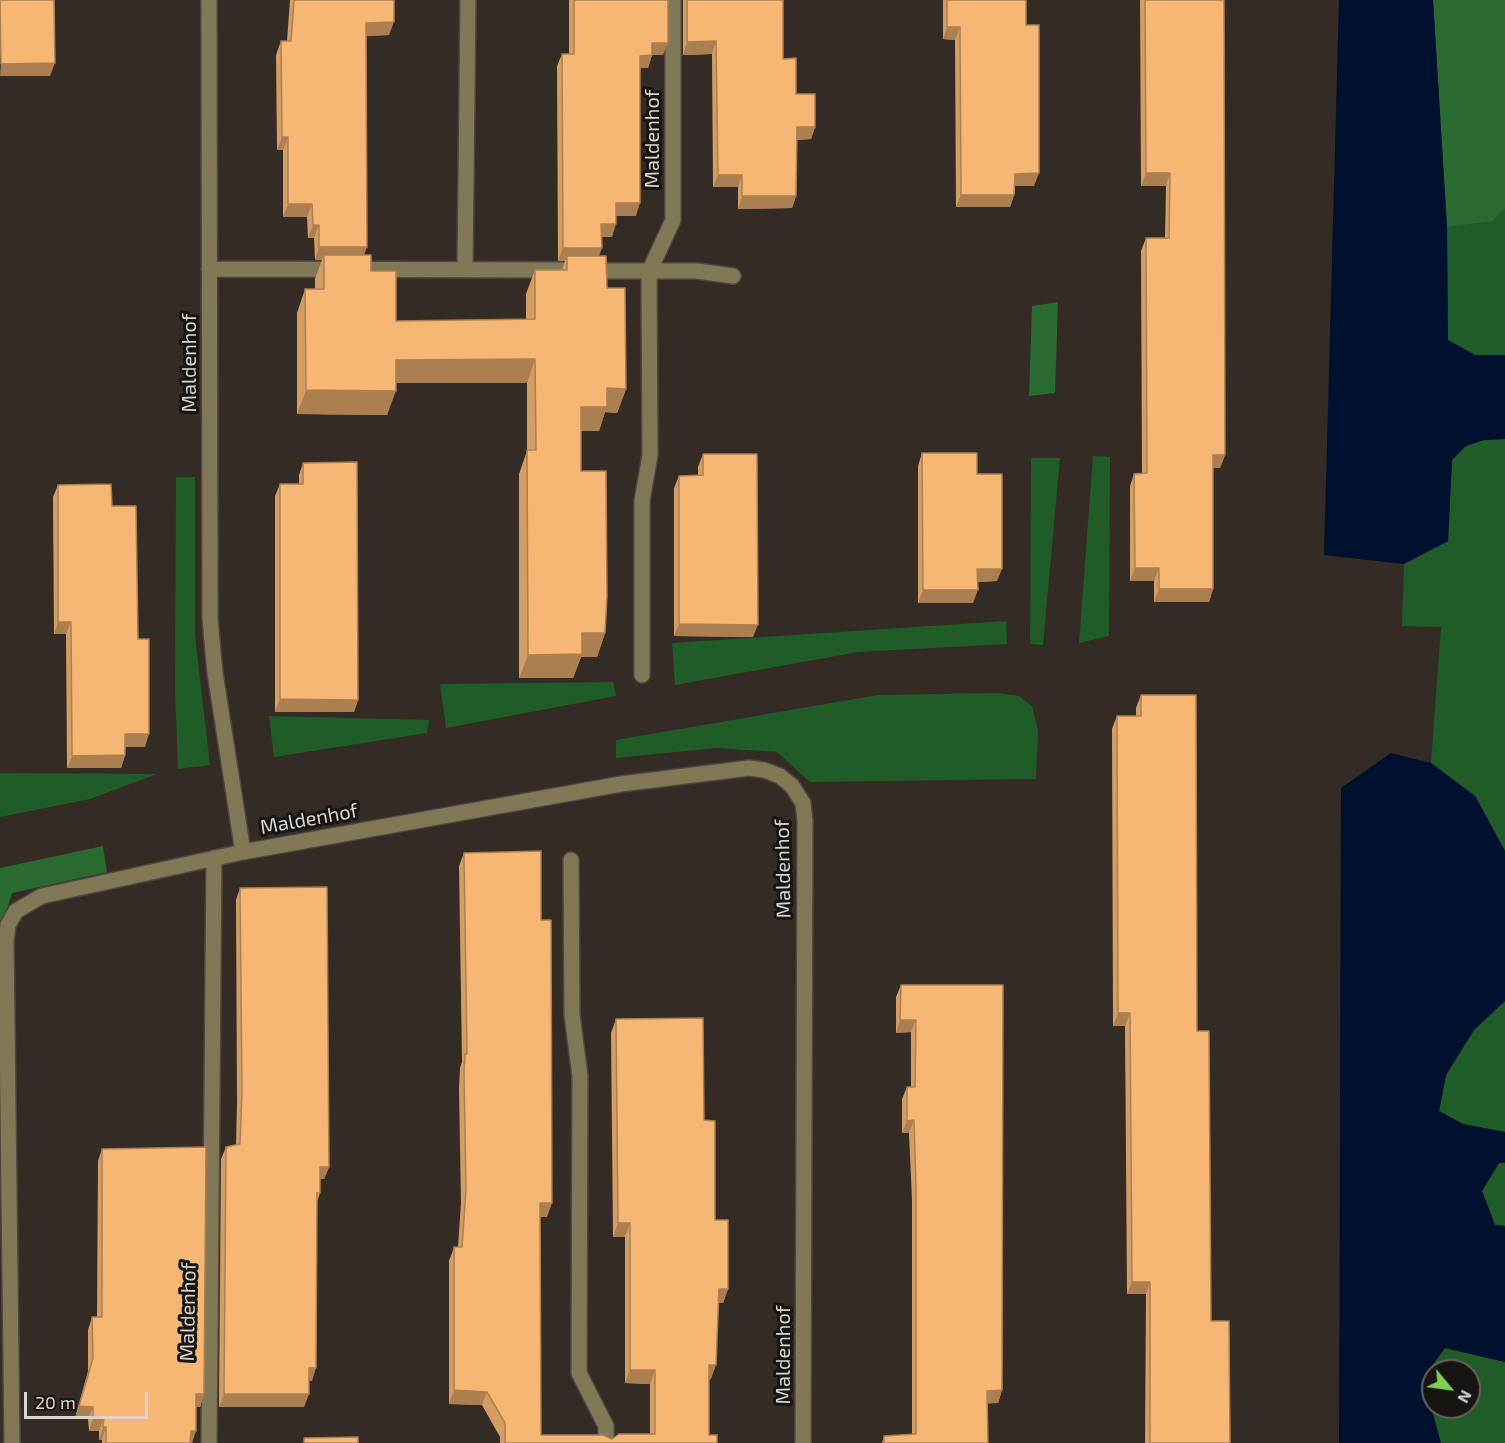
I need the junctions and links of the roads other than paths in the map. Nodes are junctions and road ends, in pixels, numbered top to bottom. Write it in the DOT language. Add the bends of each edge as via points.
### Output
graph roads {
  1 [pos="209,0"];
  2 [pos="468,0"];
  3 [pos="673,0"];
  4 [pos="209,269"];
  5 [pos="465,269"];
  6 [pos="649,272"];
  7 [pos="733,276"];
  8 [pos="642,675"];
  9 [pos="243,852"];
  10 [pos="214,858"];
  11 [pos="571,860"];
  12 [pos="12,1443"];
  13 [pos="209,1443"];
  14 [pos="606,1443"];
  15 [pos="803,1443"];
  1 -- 4 [label="street, Maldenhof"];
  2 -- 5 [label="street"];
  3 -- 6 [label="street, Maldenhof" via="673,220"];
  4 -- 5 [label="street"];
  4 -- 9 [label="street, Maldenhof" via="210,619"];
  5 -- 6 [label="street"];
  6 -- 7 [label="street"];
  6 -- 8 [label="street, Maldenhof" via="650,455 642,501"];
  9 -- 10 [label="street, Maldenhof"];
  9 -- 15 [label="street, Maldenhof" via="621,784 749,768 780,776 792,786 803,803 805,838"];
  10 -- 12 [label="street, Maldenhof" via="42,896 16,911 9,925 6,941"];
  10 -- 13 [label="street, Maldenhof"];
  11 -- 14 [label="street" via="572,1015 580,1076 579,1373 606,1426"];
}
